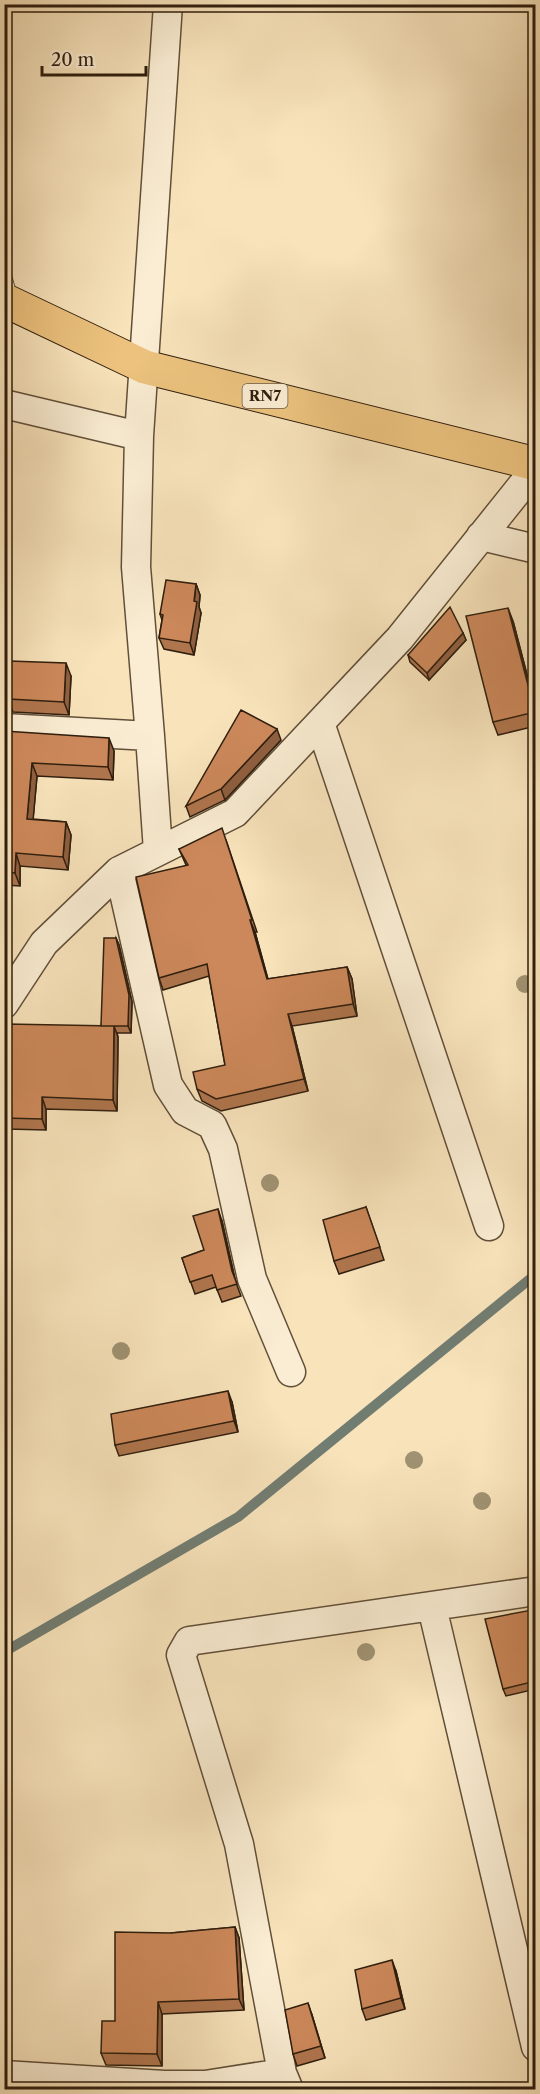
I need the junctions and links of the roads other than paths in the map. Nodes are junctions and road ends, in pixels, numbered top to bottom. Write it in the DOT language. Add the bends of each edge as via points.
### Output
graph roads {
  1 [pos="168,4"];
  2 [pos="7,294"];
  3 [pos="145,367"];
  4 [pos="4,404"];
  5 [pos="139,436"];
  6 [pos="536,466"];
  7 [pos="481,536"];
  8 [pos="536,549"];
  9 [pos="320,723"];
  10 [pos="4,728"];
  11 [pos="150,736"];
  12 [pos="158,851"];
  13 [pos="119,871"];
  14 [pos="6,998"];
  15 [pos="489,1226"];
  16 [pos="291,1372"];
  17 [pos="536,1592"];
  18 [pos="432,1606"];
  19 [pos="536,2047"];
  20 [pos="4,2075"];
  21 [pos="286,2081"];
  1 -- 3 [label="street"];
  2 -- 3 [label="highway, RN7"];
  3 -- 5 [label="street"];
  3 -- 6 [label="highway, RN7"];
  4 -- 5 [label="street"];
  5 -- 11 [label="street" via="136,567"];
  6 -- 7 [label="street"];
  7 -- 8 [label="street"];
  7 -- 9 [label="street" via="400,638"];
  9 -- 12 [label="street" via="235,813"];
  9 -- 15 [label="street"];
  10 -- 11 [label="street"];
  11 -- 12 [label="street"];
  12 -- 13 [label="street"];
  13 -- 14 [label="street" via="44,943"];
  13 -- 16 [label="street" via="168,1085 185,1111 212,1125 224,1149 252,1279"];
  17 -- 18 [label="street"];
  18 -- 19 [label="street"];
  18 -- 21 [label="street" via="189,1641 181,1655 239,1844"];
  20 -- 21 [label="street" via="153,2084"];
}
